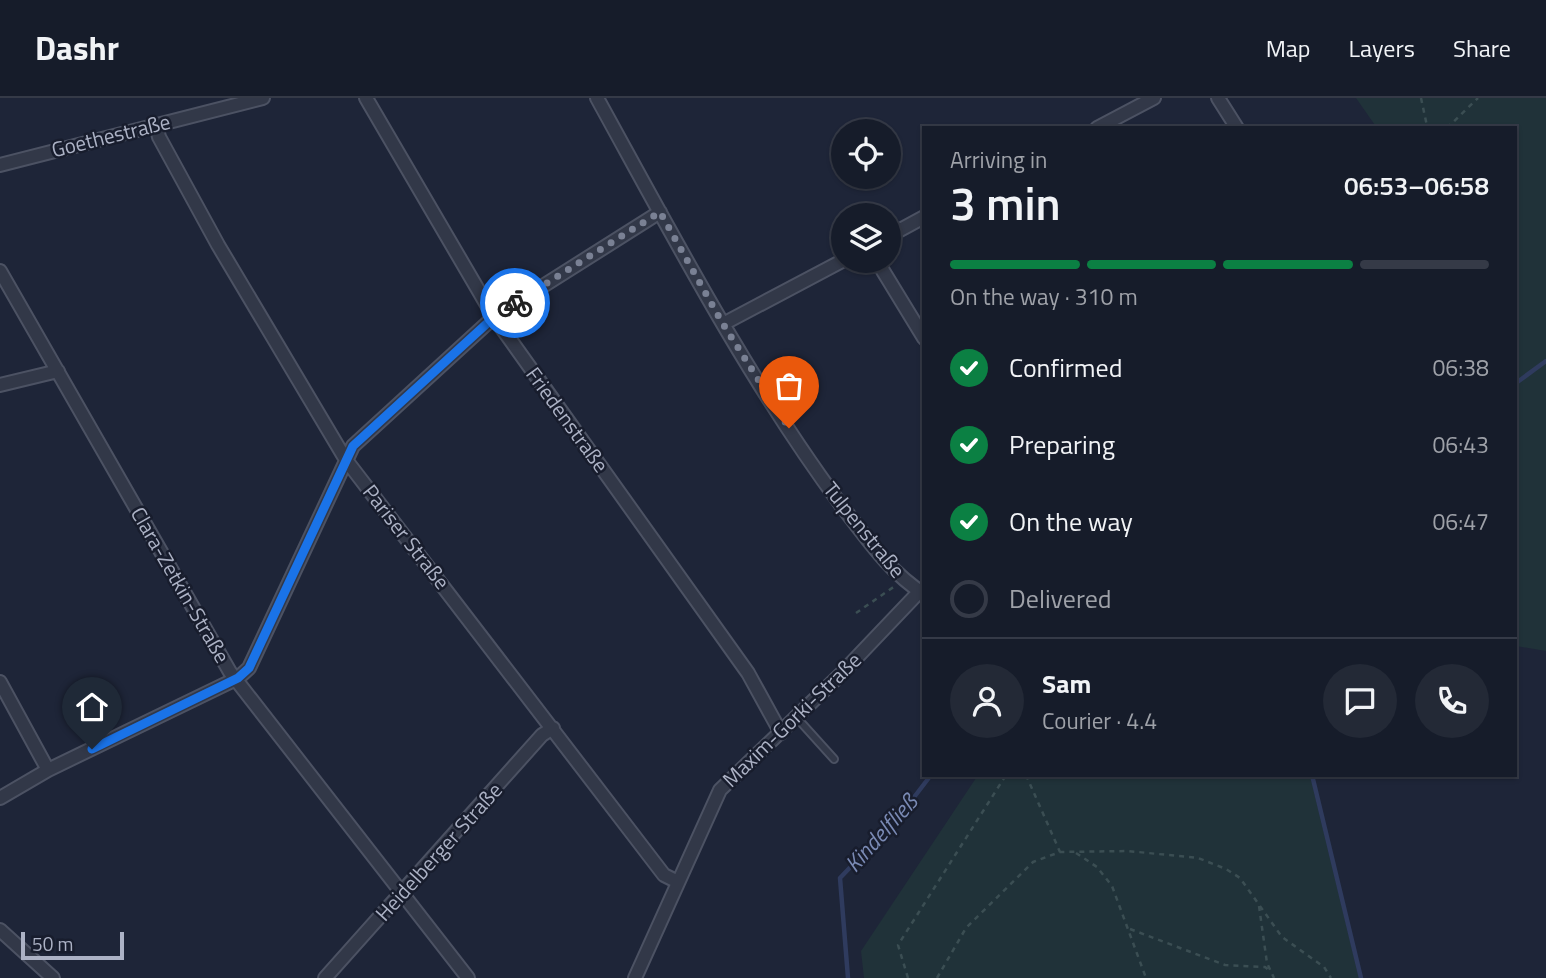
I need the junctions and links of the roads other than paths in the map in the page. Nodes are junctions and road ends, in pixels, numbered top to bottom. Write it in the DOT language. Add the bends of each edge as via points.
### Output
graph roads {
  1 [pos="366,98"];
  2 [pos="597,98"];
  3 [pos="1154,98"];
  4 [pos="1218,98"];
  5 [pos="254,99"];
  6 [pos="156,125"];
  7 [pos="1101,126"];
  8 [pos="1236,126"];
  9 [pos="0,164"];
  10 [pos="660,212"];
  11 [pos="922,219"];
  12 [pos="901,230"];
  13 [pos="831,267"];
  14 [pos="0,271"];
  15 [pos="884,273"];
  16 [pos="494,317"];
  17 [pos="723,324"];
  18 [pos="922,335"];
  19 [pos="58,371"];
  20 [pos="0,385"];
  21 [pos="346,460"];
  22 [pos="922,593"];
  23 [pos="238,678"];
  24 [pos="0,682"];
  25 [pos="797,718"];
  26 [pos="553,728"];
  27 [pos="781,733"];
  28 [pos="834,759"];
  29 [pos="48,770"];
  30 [pos="0,798"];
  31 [pos="678,883"];
  32 [pos="404,894"];
  33 [pos="0,930"];
  34 [pos="53,978"];
  35 [pos="325,978"];
  36 [pos="468,978"];
  37 [pos="635,978"];
  1 -- 16 [label="street, Friedenstraße"];
  2 -- 10 [label="street, Tulpenstraße"];
  3 -- 7 [label="street"];
  4 -- 8 [label="street"];
  5 -- 6 [label="street, Goethestraße"];
  6 -- 9 [label="street, Goethestraße"];
  6 -- 21 [label="street, Pariser Straße" via="218,245"];
  10 -- 16 [label="street"];
  10 -- 17 [label="street, Tulpenstraße"];
  11 -- 12 [label="street"];
  13 -- 17 [label="street"];
  14 -- 19 [label="street, Clara-Zetkin-Straße"];
  15 -- 18 [label="street"];
  16 -- 21 [label="street" via="353,446"];
  16 -- 27 [label="street, Friedenstraße" via="748,673"];
  17 -- 22 [label="street, Tulpenstraße" via="816,470 879,555"];
  19 -- 20 [label="street"];
  19 -- 23 [label="street, Clara-Zetkin-Straße" via="230,672"];
  21 -- 23 [label="street" via="249,668"];
  21 -- 26 [label="street, Pariser Straße"];
  22 -- 25 [label="street, Maxim-Gorki-Straße"];
  23 -- 29 [label="street"];
  23 -- 32 [label="street, Clara-Zetkin-Straße"];
  24 -- 29 [label="street"];
  25 -- 27 [label="street, Maxim-Gorki-Straße"];
  25 -- 28 [label="lane"];
  26 -- 31 [label="street, Pariser Straße" via="664,876"];
  26 -- 32 [label="street, Heidelberger Straße"];
  27 -- 31 [label="street, Maxim-Gorki-Straße" via="720,790"];
  29 -- 30 [label="street"];
  31 -- 37 [label="street, Maxim-Gorki-Straße"];
  32 -- 35 [label="street, Heidelberger Straße"];
  32 -- 36 [label="street, Clara-Zetkin-Straße"];
  33 -- 34 [label="street"];
}
